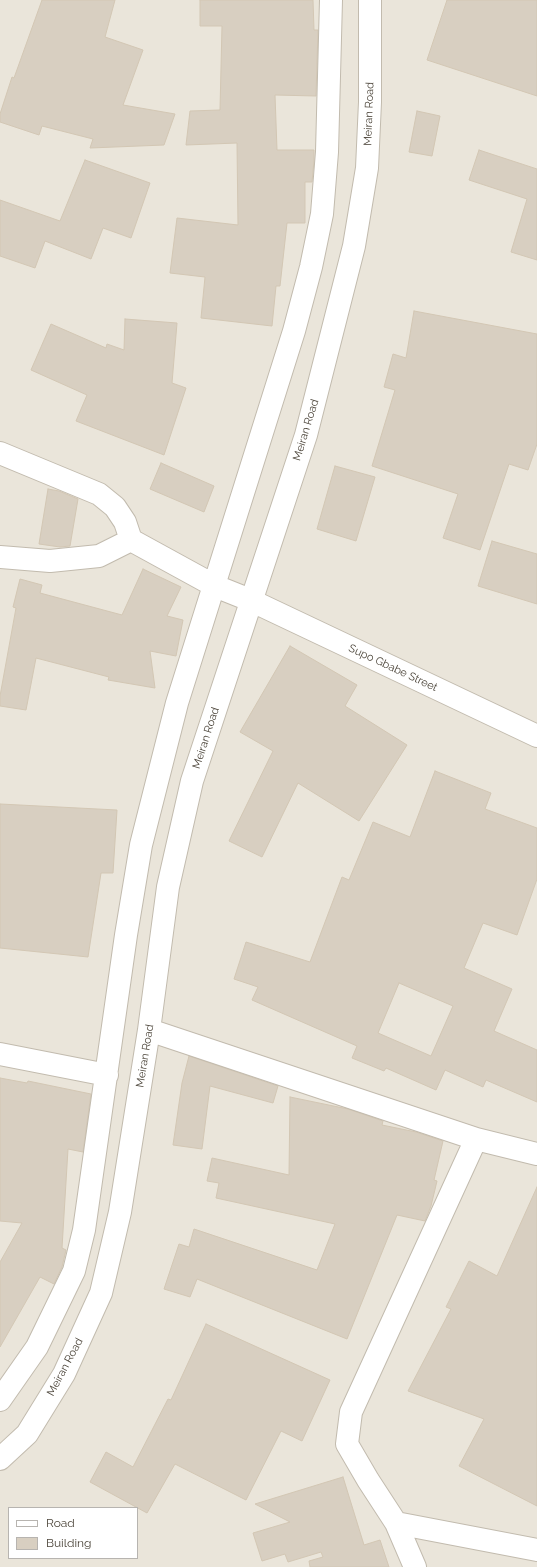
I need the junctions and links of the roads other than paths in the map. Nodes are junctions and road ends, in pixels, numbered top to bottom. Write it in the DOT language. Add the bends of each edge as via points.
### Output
graph roads {
  1 [pos="331,0"];
  2 [pos="370,0"];
  3 [pos="0,453"];
  4 [pos="131,540"];
  5 [pos="0,557"];
  6 [pos="215,586"];
  7 [pos="250,600"];
  8 [pos="537,736"];
  9 [pos="149,1030"];
  10 [pos="0,1054"];
  11 [pos="107,1075"];
  12 [pos="476,1139"];
  13 [pos="537,1154"];
  14 [pos="0,1400"];
  15 [pos="0,1459"];
  16 [pos="396,1523"];
  17 [pos="537,1550"];
  18 [pos="415,1567"];
  1 -- 6 [label="street" via="327,152 320,222 294,331"];
  2 -- 7 [label="street, Meiran Road" via="367,168 354,246 306,434"];
  3 -- 4 [label="street" via="99,494 115,507 125,522"];
  4 -- 5 [label="street" via="99,556 77,559 50,561"];
  4 -- 6 [label="street, Supo Gbabe Street"];
  6 -- 7 [label="street, Supo Gbabe Street"];
  6 -- 11 [label="street" via="176,703 141,845"];
  7 -- 8 [label="street, Supo Gbabe Street"];
  7 -- 9 [label="street, Meiran Road" via="192,781 168,887"];
  9 -- 12 [label="street"];
  9 -- 15 [label="street, Meiran Road" via="120,1212 101,1293 64,1374 27,1434"];
  10 -- 11 [label="street"];
  11 -- 14 [label="street" via="84,1230 74,1271 38,1347"];
  12 -- 13 [label="street"];
  12 -- 16 [label="street" via="351,1412 347,1444"];
  16 -- 17 [label="street"];
  16 -- 18 [label="street"];
}
